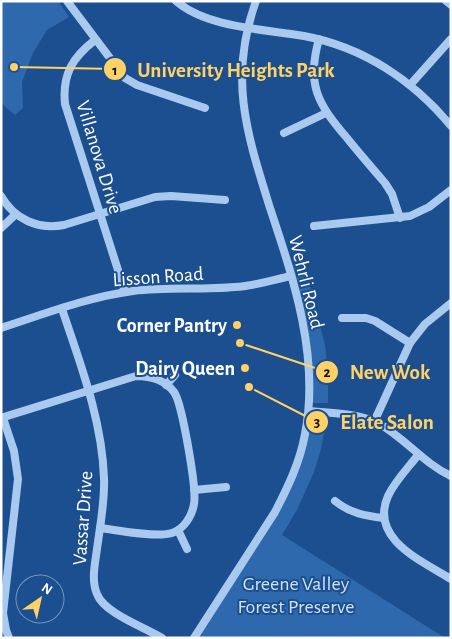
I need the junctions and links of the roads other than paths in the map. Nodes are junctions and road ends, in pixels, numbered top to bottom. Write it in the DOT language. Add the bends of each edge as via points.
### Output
graph roads {
  1 [pos="67,1"];
  2 [pos="176,1"];
  3 [pos="256,1"];
  4 [pos="446,1"];
  5 [pos="451,6"];
  6 [pos="249,27"];
  7 [pos="319,39"];
  8 [pos="451,39"];
  9 [pos="95,40"];
  10 [pos="410,85"];
  11 [pos="205,108"];
  12 [pos="326,113"];
  13 [pos="451,126"];
  14 [pos="284,133"];
  15 [pos="451,190"];
  16 [pos="1,196"];
  17 [pos="225,200"];
  18 [pos="16,214"];
  19 [pos="100,214"];
  20 [pos="400,218"];
  21 [pos="314,226"];
  22 [pos="1,228"];
  23 [pos="291,276"];
  24 [pos="125,292"];
  25 [pos="451,303"];
  26 [pos="62,309"];
  27 [pos="342,318"];
  28 [pos="1,328"];
  29 [pos="410,343"];
  30 [pos="175,375"];
  31 [pos="166,385"];
  32 [pos="89,390"];
  33 [pos="309,411"];
  34 [pos="2,418"];
  35 [pos="374,422"];
  36 [pos="418,455"];
  37 [pos="451,476"];
  38 [pos="226,487"];
  39 [pos="194,490"];
  40 [pos="335,501"];
  41 [pos="384,518"];
  42 [pos="100,528"];
  43 [pos="178,530"];
  44 [pos="187,549"];
  45 [pos="451,579"];
  46 [pos="3,597"];
  47 [pos="9,638"];
  48 [pos="162,638"];
  49 [pos="194,638"];
  1 -- 9 [label="street"];
  2 -- 6 [label="street" via="207,19"];
  3 -- 6 [label="street, Wehrli Road"];
  4 -- 5 [label="street"];
  6 -- 7 [label="street"];
  6 -- 23 [label="street, Wehrli Road" via="242,71 243,108"];
  7 -- 10 [label="street" via="368,58"];
  7 -- 12 [label="street" via="314,56 314,76 319,100"];
  8 -- 10 [label="street"];
  9 -- 11 [label="street" via="130,82"];
  9 -- 19 [label="street, Villanova Drive" via="72,62 64,96"];
  10 -- 13 [label="street"];
  12 -- 14 [label="street"];
  12 -- 20 [label="street" via="385,183"];
  15 -- 20 [label="street" via="425,210"];
  16 -- 18 [label="street"];
  17 -- 19 [label="street" via="163,196"];
  18 -- 19 [label="street" via="48,227"];
  18 -- 22 [label="street"];
  19 -- 24 [label="street, Villanova Drive"];
  20 -- 21 [label="street"];
  23 -- 24 [label="street, Lisson Road" via="250,286"];
  23 -- 33 [label="street, Wehrli Road" via="308,353"];
  24 -- 26 [label="street, Lisson Road"];
  25 -- 29 [label="street" via="425,324"];
  26 -- 28 [label="street, Lisson Road"];
  26 -- 32 [label="street, Vassar Drive"];
  27 -- 29 [label="street" via="375,321"];
  29 -- 35 [label="street"];
  30 -- 31 [label="street"];
  31 -- 32 [label="street" via="154,378 136,376"];
  31 -- 39 [label="street" via="175,393 180,406"];
  32 -- 34 [label="street"];
  32 -- 42 [label="street, Vassar Drive" via="103,470"];
  33 -- 35 [label="street" via="346,414"];
  33 -- 49 [label="street, Wehrli Road" via="301,450 286,491"];
  34 -- 46 [label="street" via="14,451 18,479"];
  35 -- 36 [label="street"];
  36 -- 37 [label="street"];
  36 -- 41 [label="street" via="392,488"];
  38 -- 39 [label="street"];
  39 -- 43 [label="street" via="191,514"];
  40 -- 41 [label="street" via="352,512"];
  41 -- 45 [label="street" via="395,542"];
  42 -- 43 [label="street" via="159,534"];
  42 -- 48 [label="street, Vassar Drive" via="94,583 103,605"];
  43 -- 44 [label="street"];
  46 -- 47 [label="street"];
}
